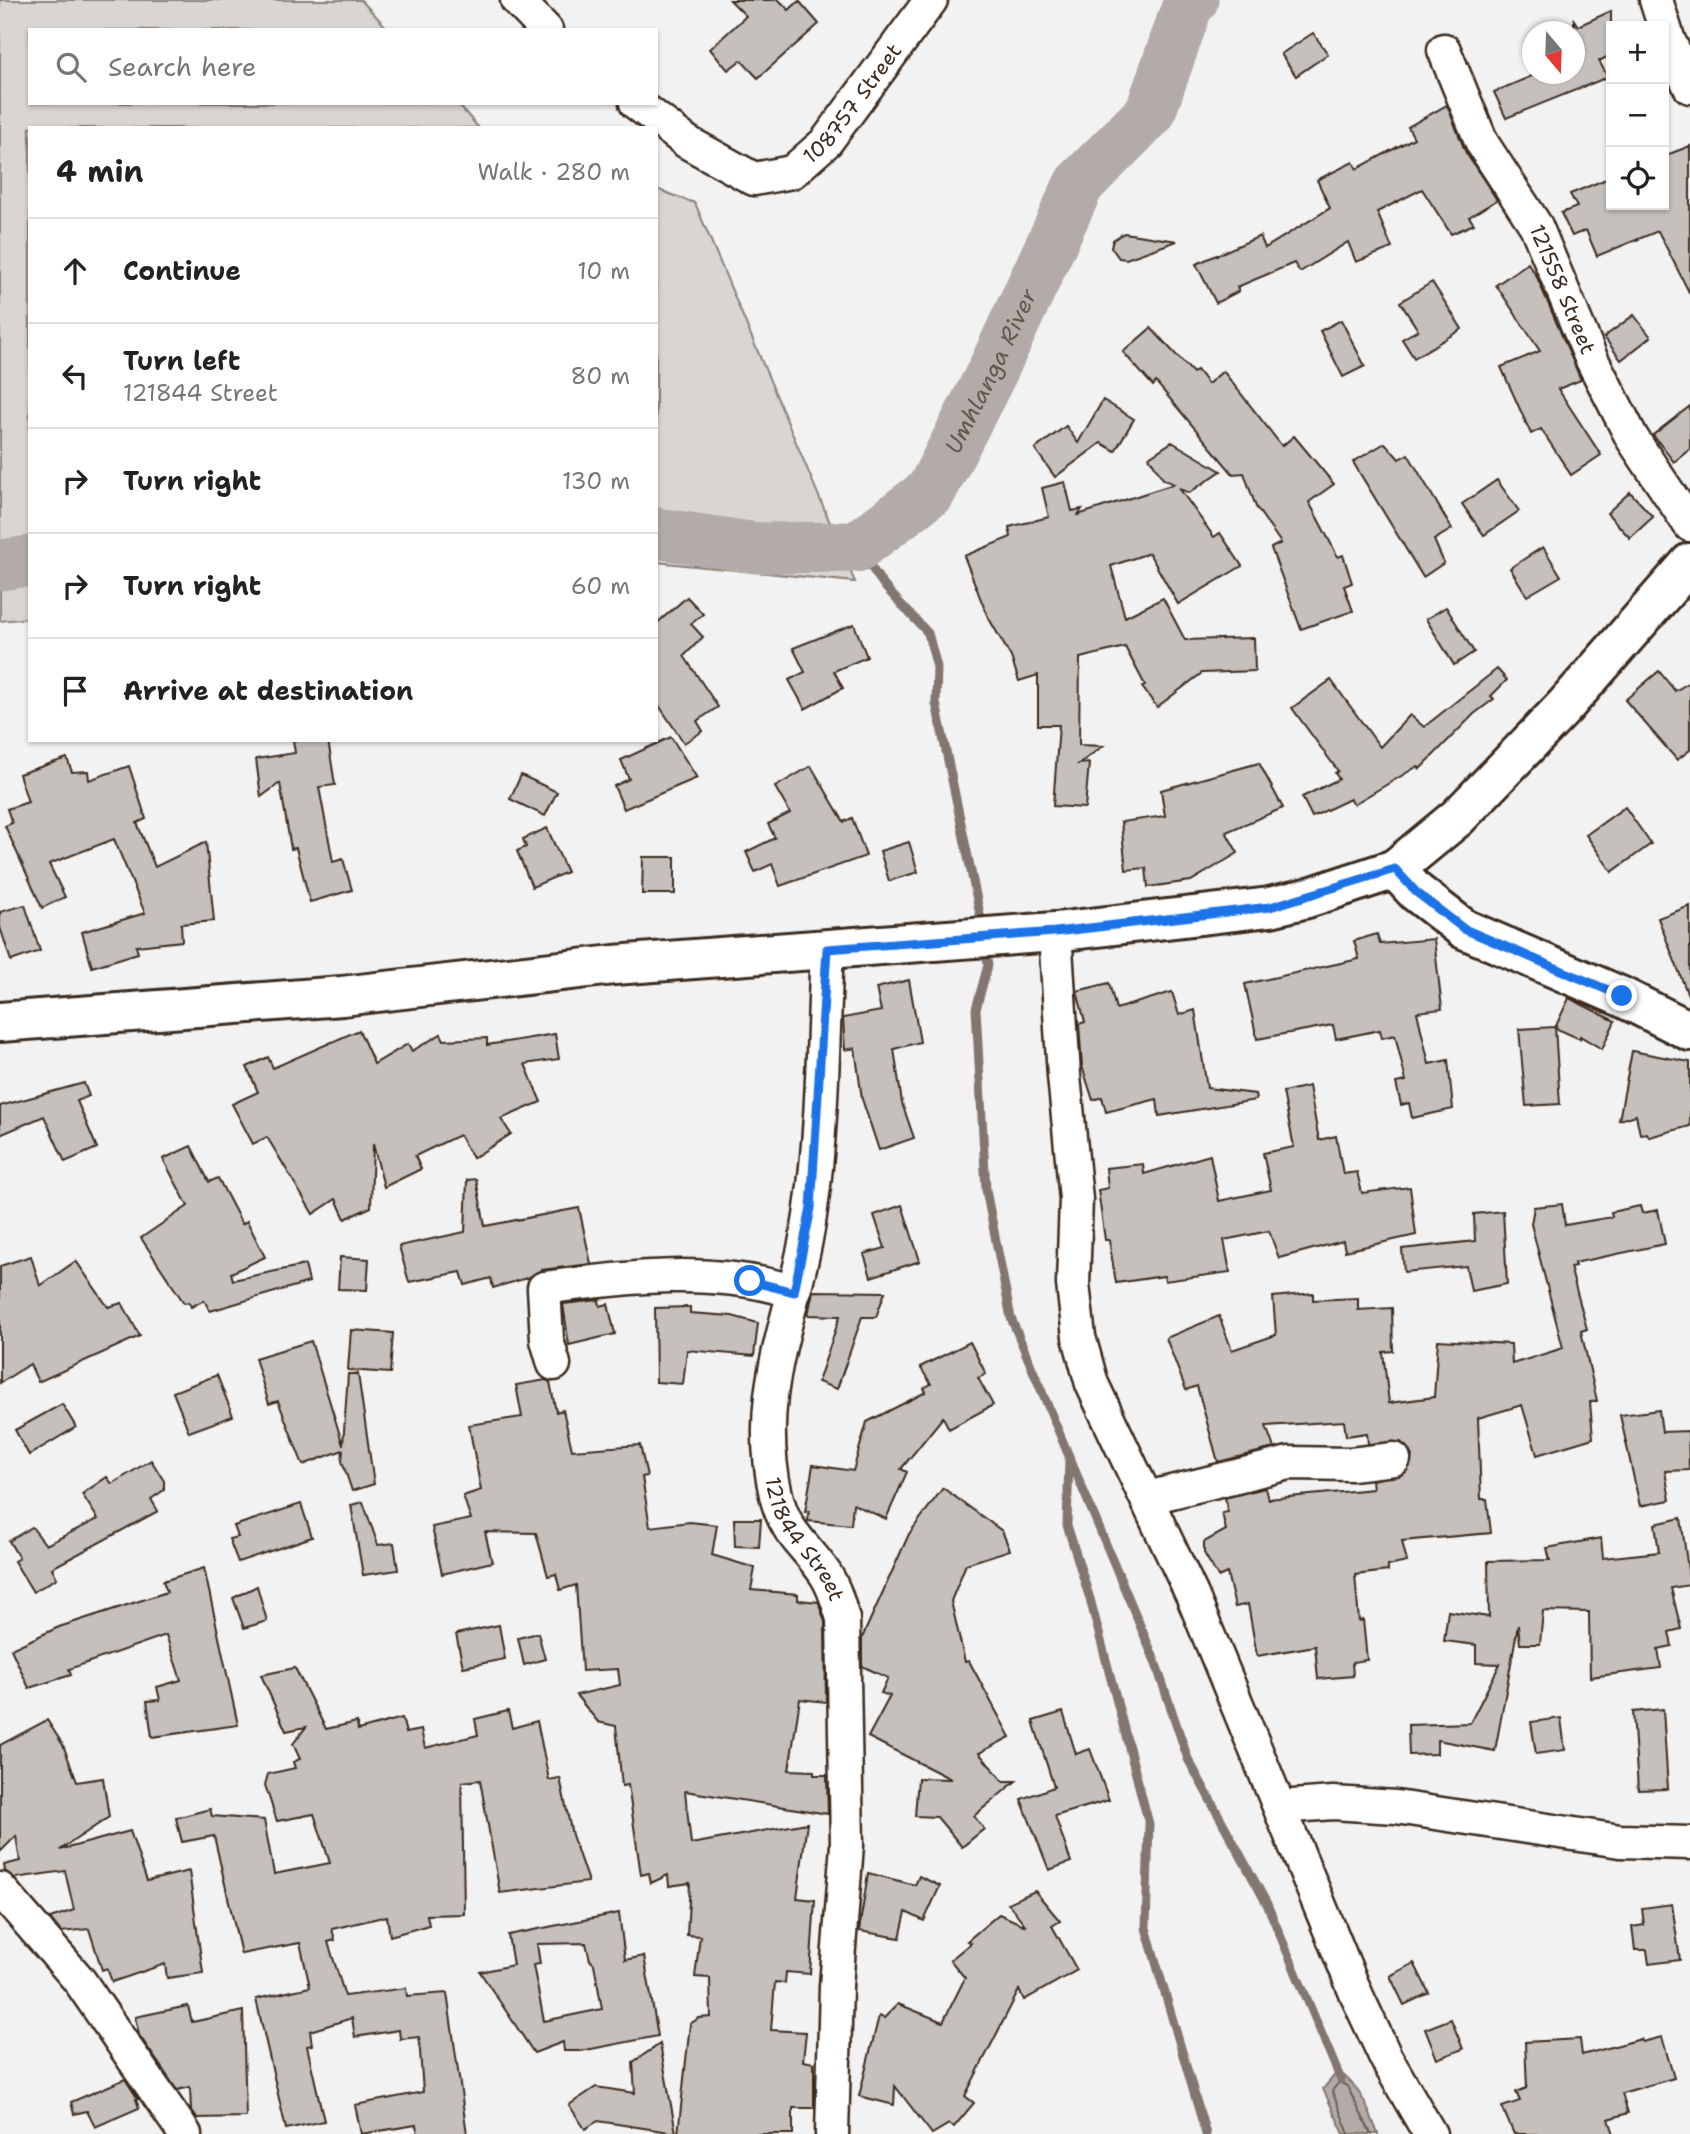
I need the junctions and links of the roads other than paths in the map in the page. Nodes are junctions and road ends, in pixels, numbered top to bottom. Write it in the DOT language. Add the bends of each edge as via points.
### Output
graph roads {
  1 [pos="517,0"];
  2 [pos="931,0"];
  3 [pos="1656,0"];
  4 [pos="544,28"];
  5 [pos="1444,50"];
  6 [pos="1690,87"];
  7 [pos="639,105"];
  8 [pos="1690,525"];
  9 [pos="1690,563"];
  10 [pos="1395,869"];
  11 [pos="1042,933"];
  12 [pos="827,949"];
  13 [pos="0,1022"];
  14 [pos="1690,1031"];
  15 [pos="794,1292"];
  16 [pos="554,1364"];
  17 [pos="1394,1459"];
  18 [pos="1147,1498"];
  19 [pos="1280,1807"];
  20 [pos="1690,1843"];
  21 [pos="0,1889"];
  22 [pos="184,2134"];
  23 [pos="832,2134"];
  24 [pos="1430,2134"];
  1 -- 4 [label="street"];
  2 -- 7 [label="street, 108757 Street" via="826,142 792,172 754,179 687,142"];
  3 -- 6 [label="street"];
  5 -- 8 [label="street, 121558 Street" via="1482,143 1536,226 1591,358 1632,438"];
  9 -- 10 [label="street" via="1555,716 1458,817"];
  10 -- 11 [label="street" via="1270,907"];
  10 -- 14 [label="street" via="1416,892 1464,929 1622,996"];
  11 -- 12 [label="street"];
  11 -- 18 [label="street" via="1064,1076 1076,1199 1073,1284 1079,1337 1092,1384"];
  12 -- 13 [label="street" via="614,965 342,996"];
  12 -- 15 [label="street, 121844 Street" via="811,1208"];
  15 -- 16 [label="street" via="725,1277 681,1276 544,1288 547,1340"];
  15 -- 23 [label="street, 121844 Street" via="770,1392 769,1446 776,1496 791,1534 835,1591 843,1619 848,1845 836,1986"];
  17 -- 18 [label="street" via="1289,1463"];
  18 -- 19 [label="street"];
  19 -- 20 [label="street" via="1334,1803 1396,1807 1620,1841"];
  19 -- 24 [label="street" via="1357,1996"];
  21 -- 22 [label="street" via="79,1980"];
}
